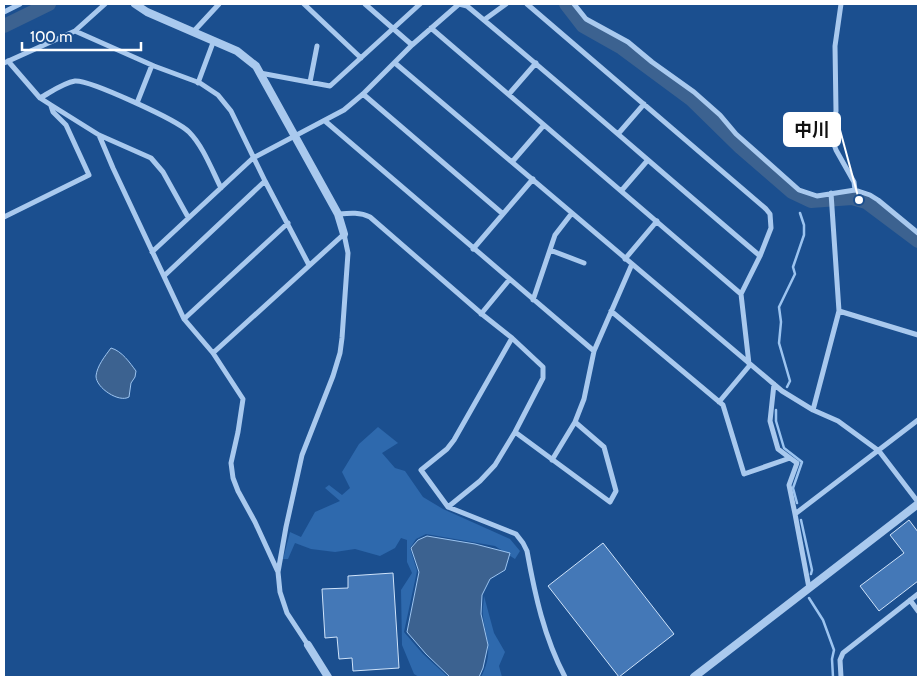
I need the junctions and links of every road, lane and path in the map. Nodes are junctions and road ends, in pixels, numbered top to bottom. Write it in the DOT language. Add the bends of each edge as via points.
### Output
graph roads {
  1 [pos="20,4"];
  2 [pos="105,4"];
  3 [pos="135,4"];
  4 [pos="220,4"];
  5 [pos="304,4"];
  6 [pos="365,4"];
  7 [pos="420,4"];
  8 [pos="506,4"];
  9 [pos="527,4"];
  10 [pos="574,4"];
  11 [pos="841,4"];
  12 [pos="4,12"];
  13 [pos="484,20"];
  14 [pos="431,28"];
  15 [pos="394,29"];
  16 [pos="194,31"];
  17 [pos="75,32"];
  18 [pos="214,40"];
  19 [pos="412,45"];
  20 [pos="317,46"];
  21 [pos="361,58"];
  22 [pos="6,62"];
  23 [pos="395,63"];
  24 [pos="536,63"];
  25 [pos="152,65"];
  26 [pos="260,72"];
  27 [pos="310,82"];
  28 [pos="198,83"];
  29 [pos="363,94"];
  30 [pos="509,94"];
  31 [pos="40,98"];
  32 [pos="136,104"];
  33 [pos="644,104"];
  34 [pos="51,105"];
  35 [pos="325,121"];
  36 [pos="544,124"];
  37 [pos="618,134"];
  38 [pos="99,135"];
  39 [pos="296,136"];
  40 [pos="253,158"];
  41 [pos="647,161"];
  42 [pos="512,162"];
  43 [pos="533,179"];
  44 [pos="265,181"];
  45 [pos="221,188"];
  46 [pos="622,190"];
  47 [pos="855,190"];
  48 [pos="831,193"];
  49 [pos="572,213"];
  50 [pos="338,214"];
  51 [pos="503,214"];
  52 [pos="4,217"];
  53 [pos="188,217"];
  54 [pos="657,221"];
  55 [pos="288,223"];
  56 [pos="918,233"];
  57 [pos="344,234"];
  58 [pos="473,249"];
  59 [pos="550,250"];
  60 [pos="152,252"];
  61 [pos="760,256"];
  62 [pos="625,258"];
  63 [pos="584,263"];
  64 [pos="632,264"];
  65 [pos="309,265"];
  66 [pos="164,276"];
  67 [pos="510,280"];
  68 [pos="741,294"];
  69 [pos="533,300"];
  70 [pos="611,311"];
  71 [pos="839,311"];
  72 [pos="481,314"];
  73 [pos="184,319"];
  74 [pos="918,335"];
  75 [pos="512,338"];
  76 [pos="594,351"];
  77 [pos="213,353"];
  78 [pos="750,365"];
  79 [pos="774,384"];
  80 [pos="719,402"];
  81 [pos="813,410"];
  82 [pos="918,420"];
  83 [pos="575,422"];
  84 [pos="515,432"];
  85 [pos="879,451"];
  86 [pos="790,458"];
  87 [pos="552,460"];
  88 [pos="918,504"];
  89 [pos="448,507"];
  90 [pos="795,514"];
  91 [pos="278,572"];
  92 [pos="809,588"];
  93 [pos="918,594"];
  94 [pos="910,600"];
  95 [pos="918,611"];
  96 [pos="308,645"];
  97 [pos="326,676"];
  98 [pos="565,677"];
  99 [pos="694,677"];
  100 [pos="841,677"];
  1 -- 12 [label="street"];
  2 -- 17 [label="street"];
  3 -- 16 [label="street"];
  4 -- 16 [label="street"];
  5 -- 21 [label="street"];
  6 -- 15 [label="street"];
  7 -- 15 [label="street"];
  8 -- 13 [label="street"];
  9 -- 33 [label="street"];
  10 -- 48 [label="street" via="586,19 628,42 694,92 799,190 817,196"];
  11 -- 47 [label="street" via="835,46 836,111 831,136"];
  13 -- 14 [label="street" via="467,6 459,4"];
  13 -- 24 [label="street"];
  14 -- 19 [label="street"];
  14 -- 30 [label="street"];
  15 -- 19 [label="street"];
  15 -- 21 [label="street"];
  16 -- 18 [label="street"];
  17 -- 22 [label="street"];
  17 -- 25 [label="street"];
  18 -- 26 [label="street" via="237,51"];
  18 -- 28 [label="street"];
  19 -- 23 [label="street"];
  20 -- 27 [label="street"];
  21 -- 27 [label="street" via="330,86"];
  22 -- 31 [label="street"];
  23 -- 29 [label="street"];
  23 -- 42 [label="street"];
  24 -- 30 [label="street"];
  24 -- 37 [label="street"];
  25 -- 28 [label="street"];
  25 -- 32 [label="street"];
  26 -- 27 [label="street"];
  26 -- 39 [label="street"];
  28 -- 40 [label="street" via="218,95 231,111"];
  29 -- 35 [label="street"];
  29 -- 51 [label="street"];
  30 -- 36 [label="street"];
  31 -- 32 [label="street" via="75,81"];
  31 -- 34 [label="street"];
  32 -- 45 [label="street" via="165,116 189,132"];
  33 -- 37 [label="street"];
  33 -- 61 [label="street" via="766,208 771,228"];
  34 -- 38 [label="street"];
  34 -- 52 [label="street" via="53,112 66,125 89,175"];
  35 -- 39 [label="street"];
  35 -- 58 [label="street"];
  36 -- 42 [label="street"];
  36 -- 46 [label="street"];
  37 -- 41 [label="street"];
  38 -- 53 [label="street" via="136,150 158,164"];
  38 -- 60 [label="street"];
  39 -- 40 [label="street"];
  39 -- 50 [label="street"];
  40 -- 44 [label="street"];
  40 -- 45 [label="street"];
  41 -- 46 [label="street"];
  41 -- 61 [label="street"];
  42 -- 43 [label="street"];
  43 -- 49 [label="street"];
  43 -- 51 [label="street"];
  44 -- 55 [label="street"];
  44 -- 66 [label="street"];
  45 -- 53 [label="street"];
  46 -- 54 [label="street"];
  47 -- 48 [label="street"];
  47 -- 56 [label="street" via="878,200"];
  48 -- 71 [label="street"];
  49 -- 59 [label="street" via="555,235"];
  49 -- 62 [label="street"];
  50 -- 57 [label="street"];
  50 -- 72 [label="street" via="370,217"];
  51 -- 58 [label="street"];
  53 -- 60 [label="street"];
  54 -- 62 [label="street"];
  54 -- 68 [label="street"];
  55 -- 65 [label="street"];
  55 -- 73 [label="street"];
  57 -- 65 [label="street"];
  57 -- 91 [label="street" via="348,253 340,353 302,454"];
  58 -- 67 [label="street"];
  59 -- 63 [label="street"];
  59 -- 69 [label="street"];
  60 -- 66 [label="street"];
  61 -- 68 [label="street"];
  62 -- 64 [label="street"];
  64 -- 70 [label="street"];
  64 -- 78 [label="street"];
  65 -- 77 [label="street"];
  66 -- 73 [label="street"];
  67 -- 69 [label="street"];
  67 -- 72 [label="street"];
  68 -- 78 [label="street"];
  69 -- 76 [label="street"];
  70 -- 76 [label="street"];
  70 -- 80 [label="street"];
  71 -- 74 [label="street"];
  71 -- 81 [label="street"];
  72 -- 75 [label="street"];
  73 -- 77 [label="street"];
  75 -- 84 [label="street" via="541,364 544,371"];
  75 -- 89 [label="street" via="454,440 421,470"];
  76 -- 83 [label="street" via="584,399"];
  77 -- 91 [label="street" via="243,399 231,463 233,478"];
  78 -- 79 [label="street"];
  78 -- 80 [label="street"];
  79 -- 81 [label="street"];
  79 -- 86 [label="street" via="770,421 778,449"];
  80 -- 86 [label="street" via="723,405 744,474"];
  81 -- 85 [label="street" via="838,421"];
  82 -- 85 [label="street"];
  83 -- 87 [label="street"];
  83 -- 87 [label="street" via="604,447 615,495 610,502"];
  84 -- 87 [label="street"];
  84 -- 89 [label="street" via="489,473"];
  85 -- 88 [label="street"];
  85 -- 90 [label="street"];
  86 -- 90 [label="street" via="797,462 789,485"];
  88 -- 92 [label="street"];
  89 -- 98 [label="street" via="516,534 523,543 542,621"];
  90 -- 92 [label="street"];
  91 -- 96 [label="street" via="287,613"];
  92 -- 99 [label="street"];
  93 -- 94 [label="street"];
  94 -- 95 [label="street"];
  94 -- 100 [label="street" via="843,653"];
  96 -- 97 [label="street"];
}
